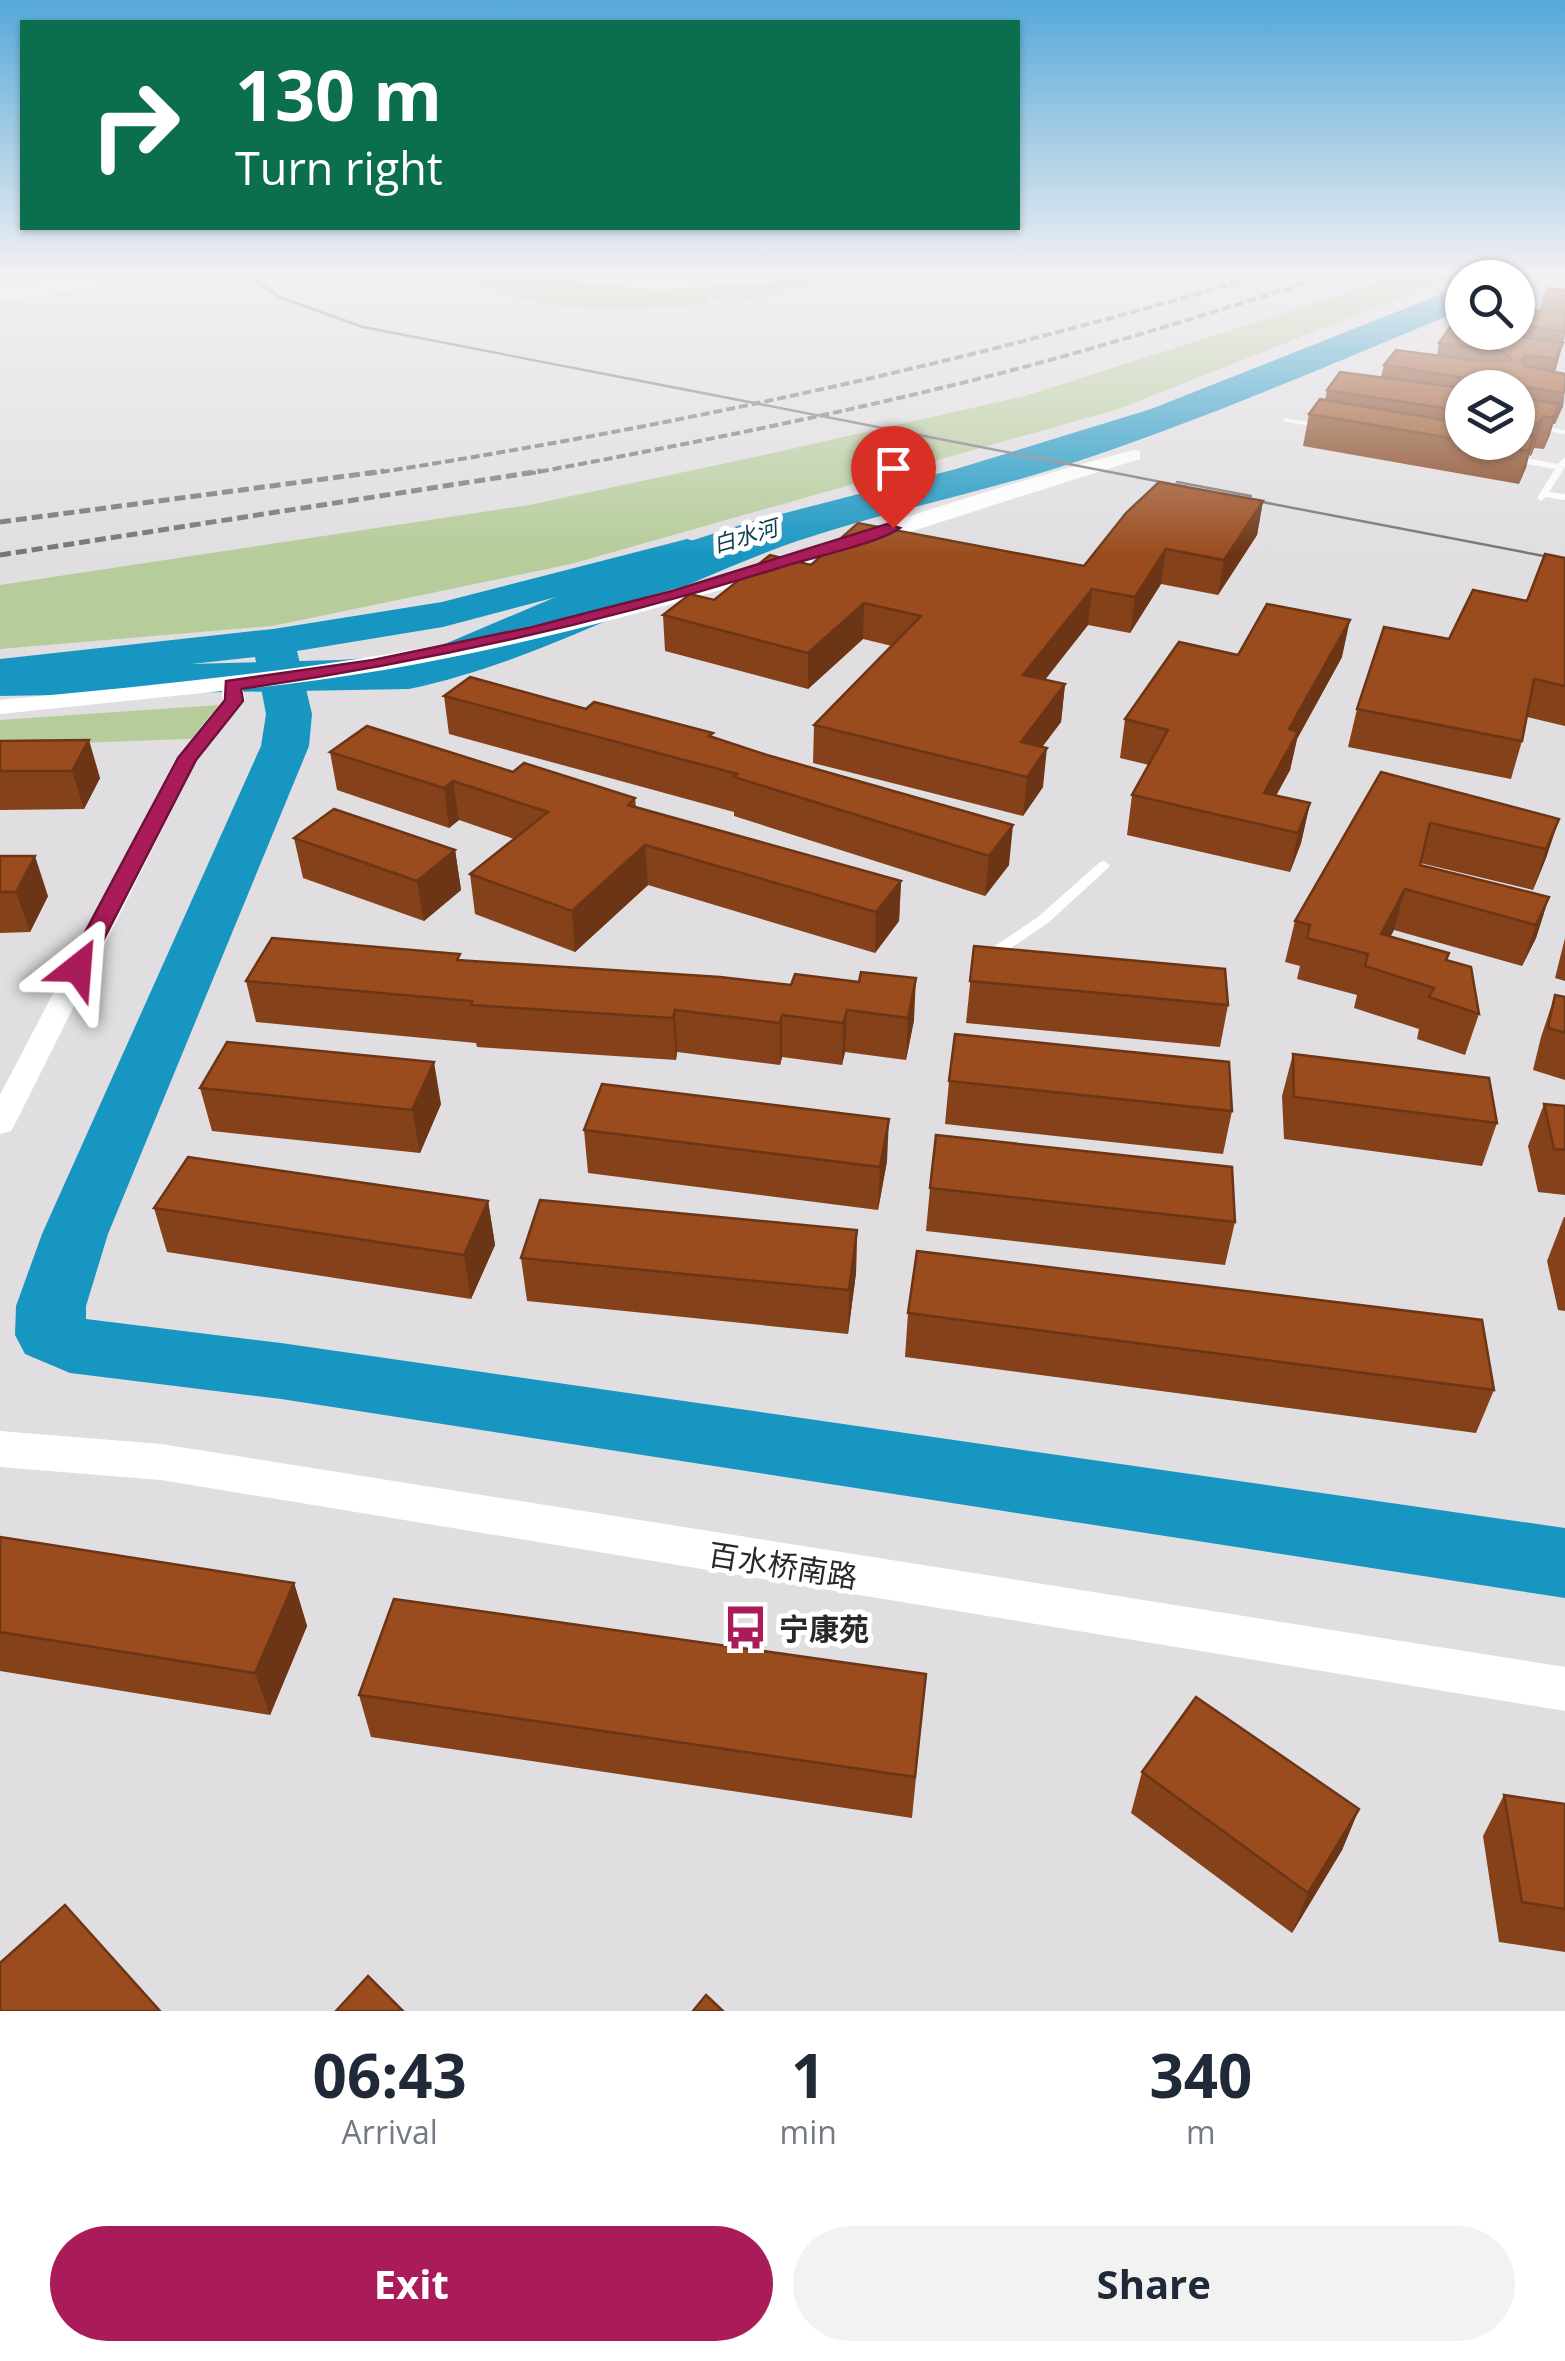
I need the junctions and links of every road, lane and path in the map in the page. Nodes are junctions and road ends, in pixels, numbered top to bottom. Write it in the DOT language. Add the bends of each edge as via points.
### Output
graph roads {
  1 [pos="1287,420"];
  2 [pos="1326,427"];
  3 [pos="1535,427"];
  4 [pos="1565,432"];
  5 [pos="1134,455"];
  6 [pos="1532,460"];
  7 [pos="1563,463"];
  8 [pos="1565,498"];
  9 [pos="232,685"];
  10 [pos="0,707"];
  11 [pos="1104,865"];
  12 [pos="991,954"];
  13 [pos="0,1124"];
  14 [pos="0,1449"];
  15 [pos="1565,1689"];
  1 -- 2 [label="lane"];
  3 -- 4 [label="lane"];
  5 -- 9 [label="street" via="605,614 390,661"];
  6 -- 7 [label="lane"];
  7 -- 8 [label="lane" via="1543,496"];
  9 -- 10 [label="street"];
  9 -- 13 [label="street" via="234,701 187,758"];
  11 -- 12 [label="lane" via="1043,920"];
  14 -- 15 [label="street, 百水桥南路" via="161,1462"];
}
